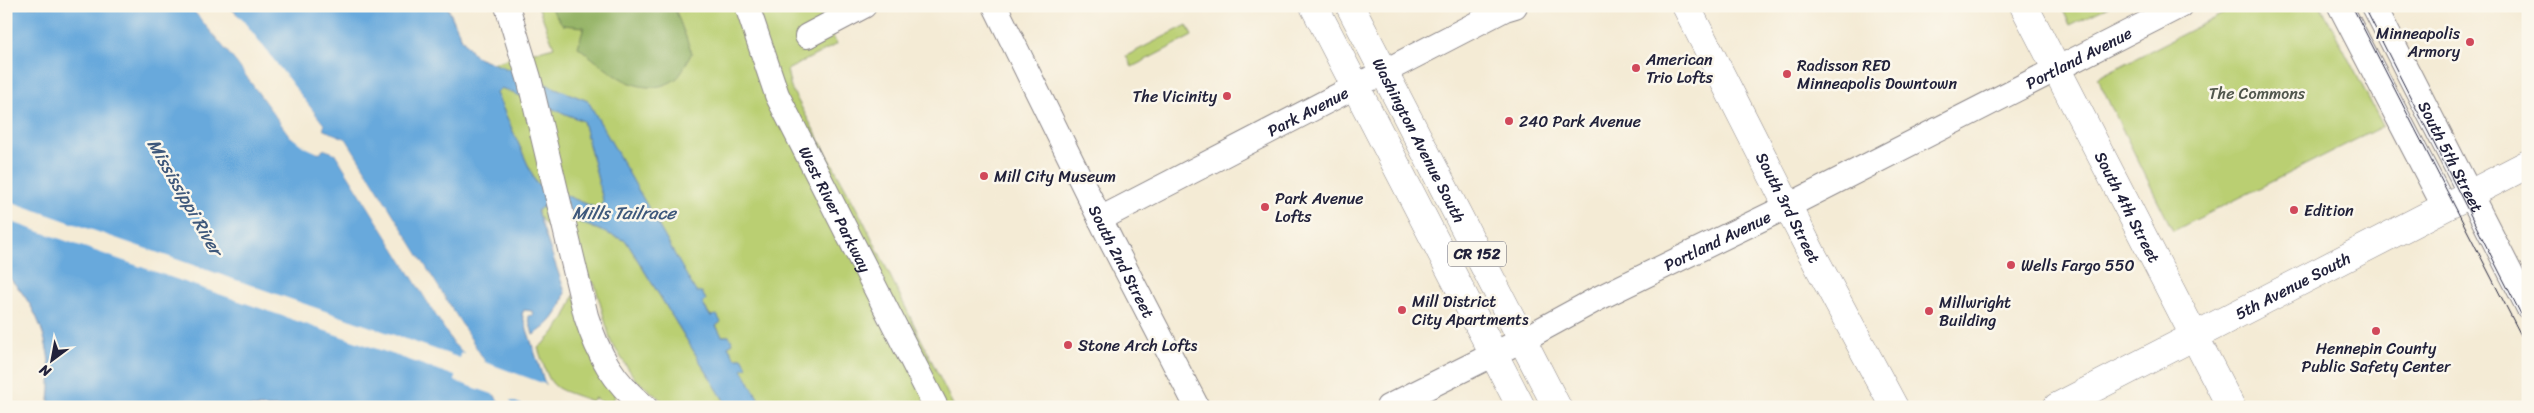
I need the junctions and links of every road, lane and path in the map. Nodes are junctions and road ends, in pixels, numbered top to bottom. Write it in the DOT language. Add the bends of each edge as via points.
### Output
graph roads {
  1 [pos="507,6"];
  2 [pos="747,6"];
  3 [pos="864,6"];
  4 [pos="996,6"];
  5 [pos="1314,6"];
  6 [pos="1350,6"];
  7 [pos="1516,6"];
  8 [pos="1686,6"];
  9 [pos="2024,6"];
  10 [pos="2180,6"];
  11 [pos="2340,6"];
  12 [pos="2374,6"];
  13 [pos="808,36"];
  14 [pos="2056,69"];
  15 [pos="1385,72"];
  16 [pos="1356,88"];
  17 [pos="2528,164"];
  18 [pos="2470,194"];
  19 [pos="1788,206"];
  20 [pos="2445,208"];
  21 [pos="1100,219"];
  22 [pos="2528,307"];
  23 [pos="2196,336"];
  24 [pos="1522,340"];
  25 [pos="1493,355"];
  26 [pos="645,407"];
  27 [pos="936,407"];
  28 [pos="1197,407"];
  29 [pos="1388,407"];
  30 [pos="1521,407"];
  31 [pos="1558,407"];
  32 [pos="1894,407"];
  33 [pos="2056,407"];
  34 [pos="2231,407"];
  1 -- 26 [label="street" via="529,78 596,347 610,372"];
  2 -- 27 [label="street, West River Parkway" via="777,95"];
  3 -- 13 [label="street"];
  4 -- 21 [label="street, South 2nd Street"];
  5 -- 16 [label="main road, Washington Avenue South / CR 152"];
  6 -- 15 [label="main road, Washington Avenue South / CR 152"];
  7 -- 15 [label="street, Park Avenue"];
  8 -- 19 [label="main road, South 3rd Street"];
  9 -- 14 [label="main road, South 4th Street"];
  10 -- 14 [label="street, Portland Avenue"];
  11 -- 20 [label="street, South 5th Street"];
  12 -- 18 [label="street, South 5th Street"];
  14 -- 19 [label="street, Portland Avenue"];
  14 -- 23 [label="main road, South 4th Street"];
  15 -- 16 [label="street, Park Avenue"];
  15 -- 24 [label="main road, Washington Avenue South / CR 152"];
  16 -- 21 [label="street, Park Avenue"];
  16 -- 25 [label="main road, Washington Avenue South / CR 152"];
  17 -- 18 [label="main road, 5th Avenue South"];
  18 -- 20 [label="main road, 5th Avenue South"];
  18 -- 22 [label="street, South 5th Street"];
  19 -- 24 [label="street, Portland Avenue" via="1597,299"];
  19 -- 32 [label="main road, South 3rd Street"];
  20 -- 23 [label="main road, 5th Avenue South"];
  21 -- 28 [label="street, South 2nd Street"];
  23 -- 33 [label="main road, 5th Avenue South"];
  23 -- 34 [label="main road, South 4th Street"];
  24 -- 25 [label="street, Portland Avenue"];
  24 -- 31 [label="main road, Washington Avenue South / CR 152"];
  25 -- 29 [label="street, Portland Avenue"];
  25 -- 30 [label="main road, Washington Avenue South / CR 152"];
}
